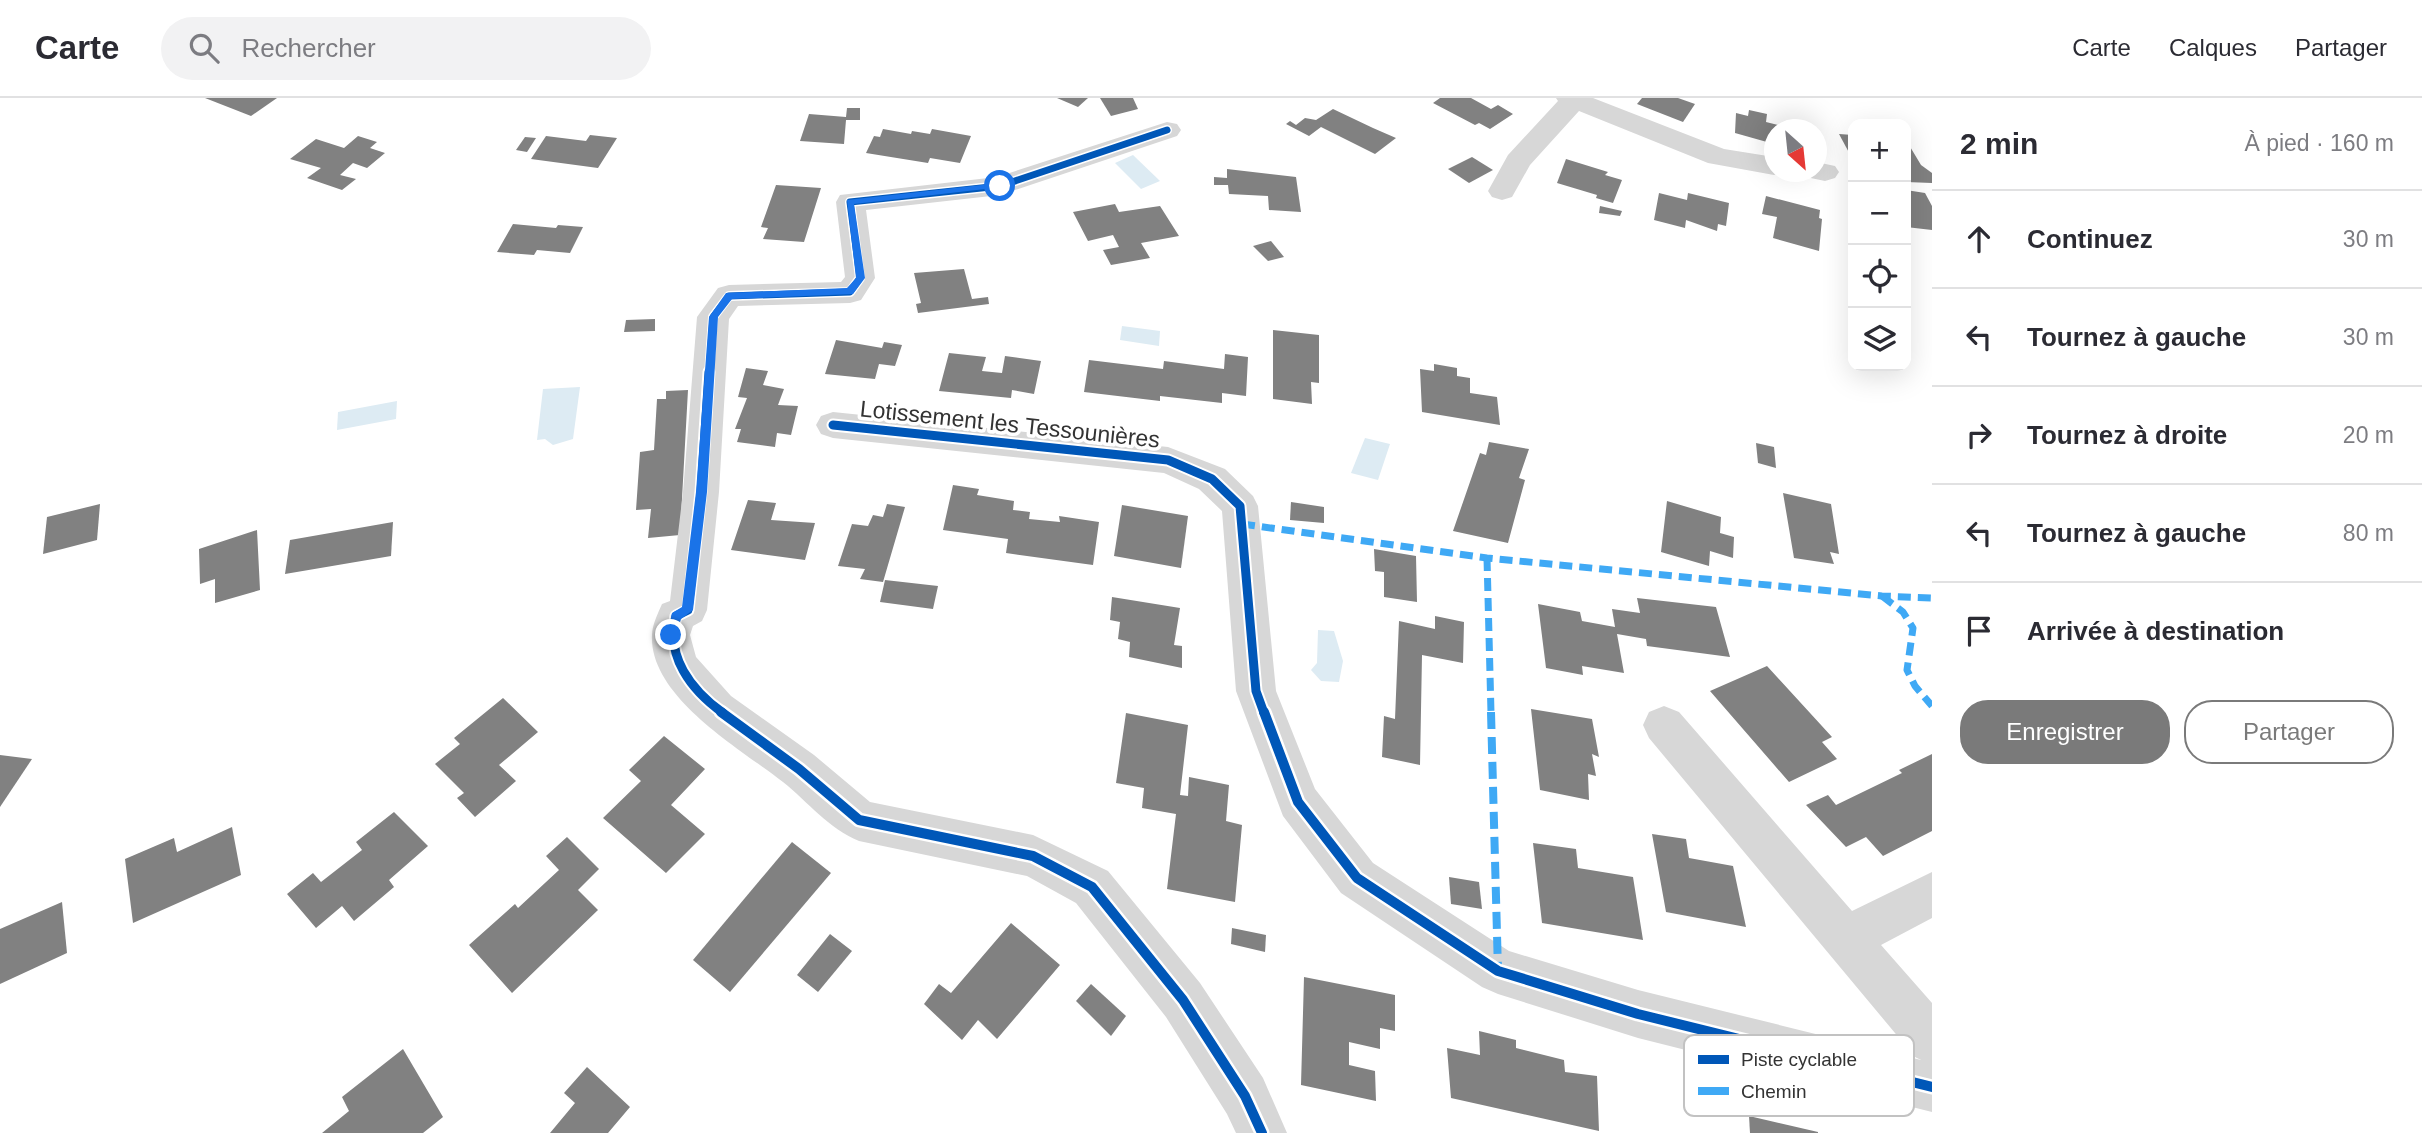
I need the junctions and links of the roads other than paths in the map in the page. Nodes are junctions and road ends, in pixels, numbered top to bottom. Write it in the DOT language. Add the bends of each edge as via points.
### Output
graph roads {
  1 [pos="1573,99"];
  2 [pos="1167,130"];
  3 [pos="1764,164"];
  4 [pos="1502,191"];
  5 [pos="834,425"];
  6 [pos="1664,725"];
  7 [pos="1932,894"];
  8 [pos="1846,939"];
  9 [pos="1723,1035"];
  10 [pos="1932,1040"];
  11 [pos="1914,1083"];
  12 [pos="1932,1087"];
  13 [pos="1262,1133"];
  1 -- 3 [label="street" via="1718,157"];
  1 -- 4 [label="street" via="1518,161"];
  2 -- 13 [label="street" via="1000,186 850,202 860,278 850,292 729,296 713,317 688,610 676,616 671,635 678,665 717,709 859,820 1033,856 1093,887 1183,1000 1245,1096"];
  5 -- 9 [label="street, Lotissement les Tessounières" via="1168,460 1213,479 1240,506 1256,691 1298,802 1357,878 1497,971"];
  6 -- 8 [label="street"];
  7 -- 8 [label="street"];
  8 -- 10 [label="street"];
  11 -- 12 [label="street, Lotissement les Tessounières"];
}
